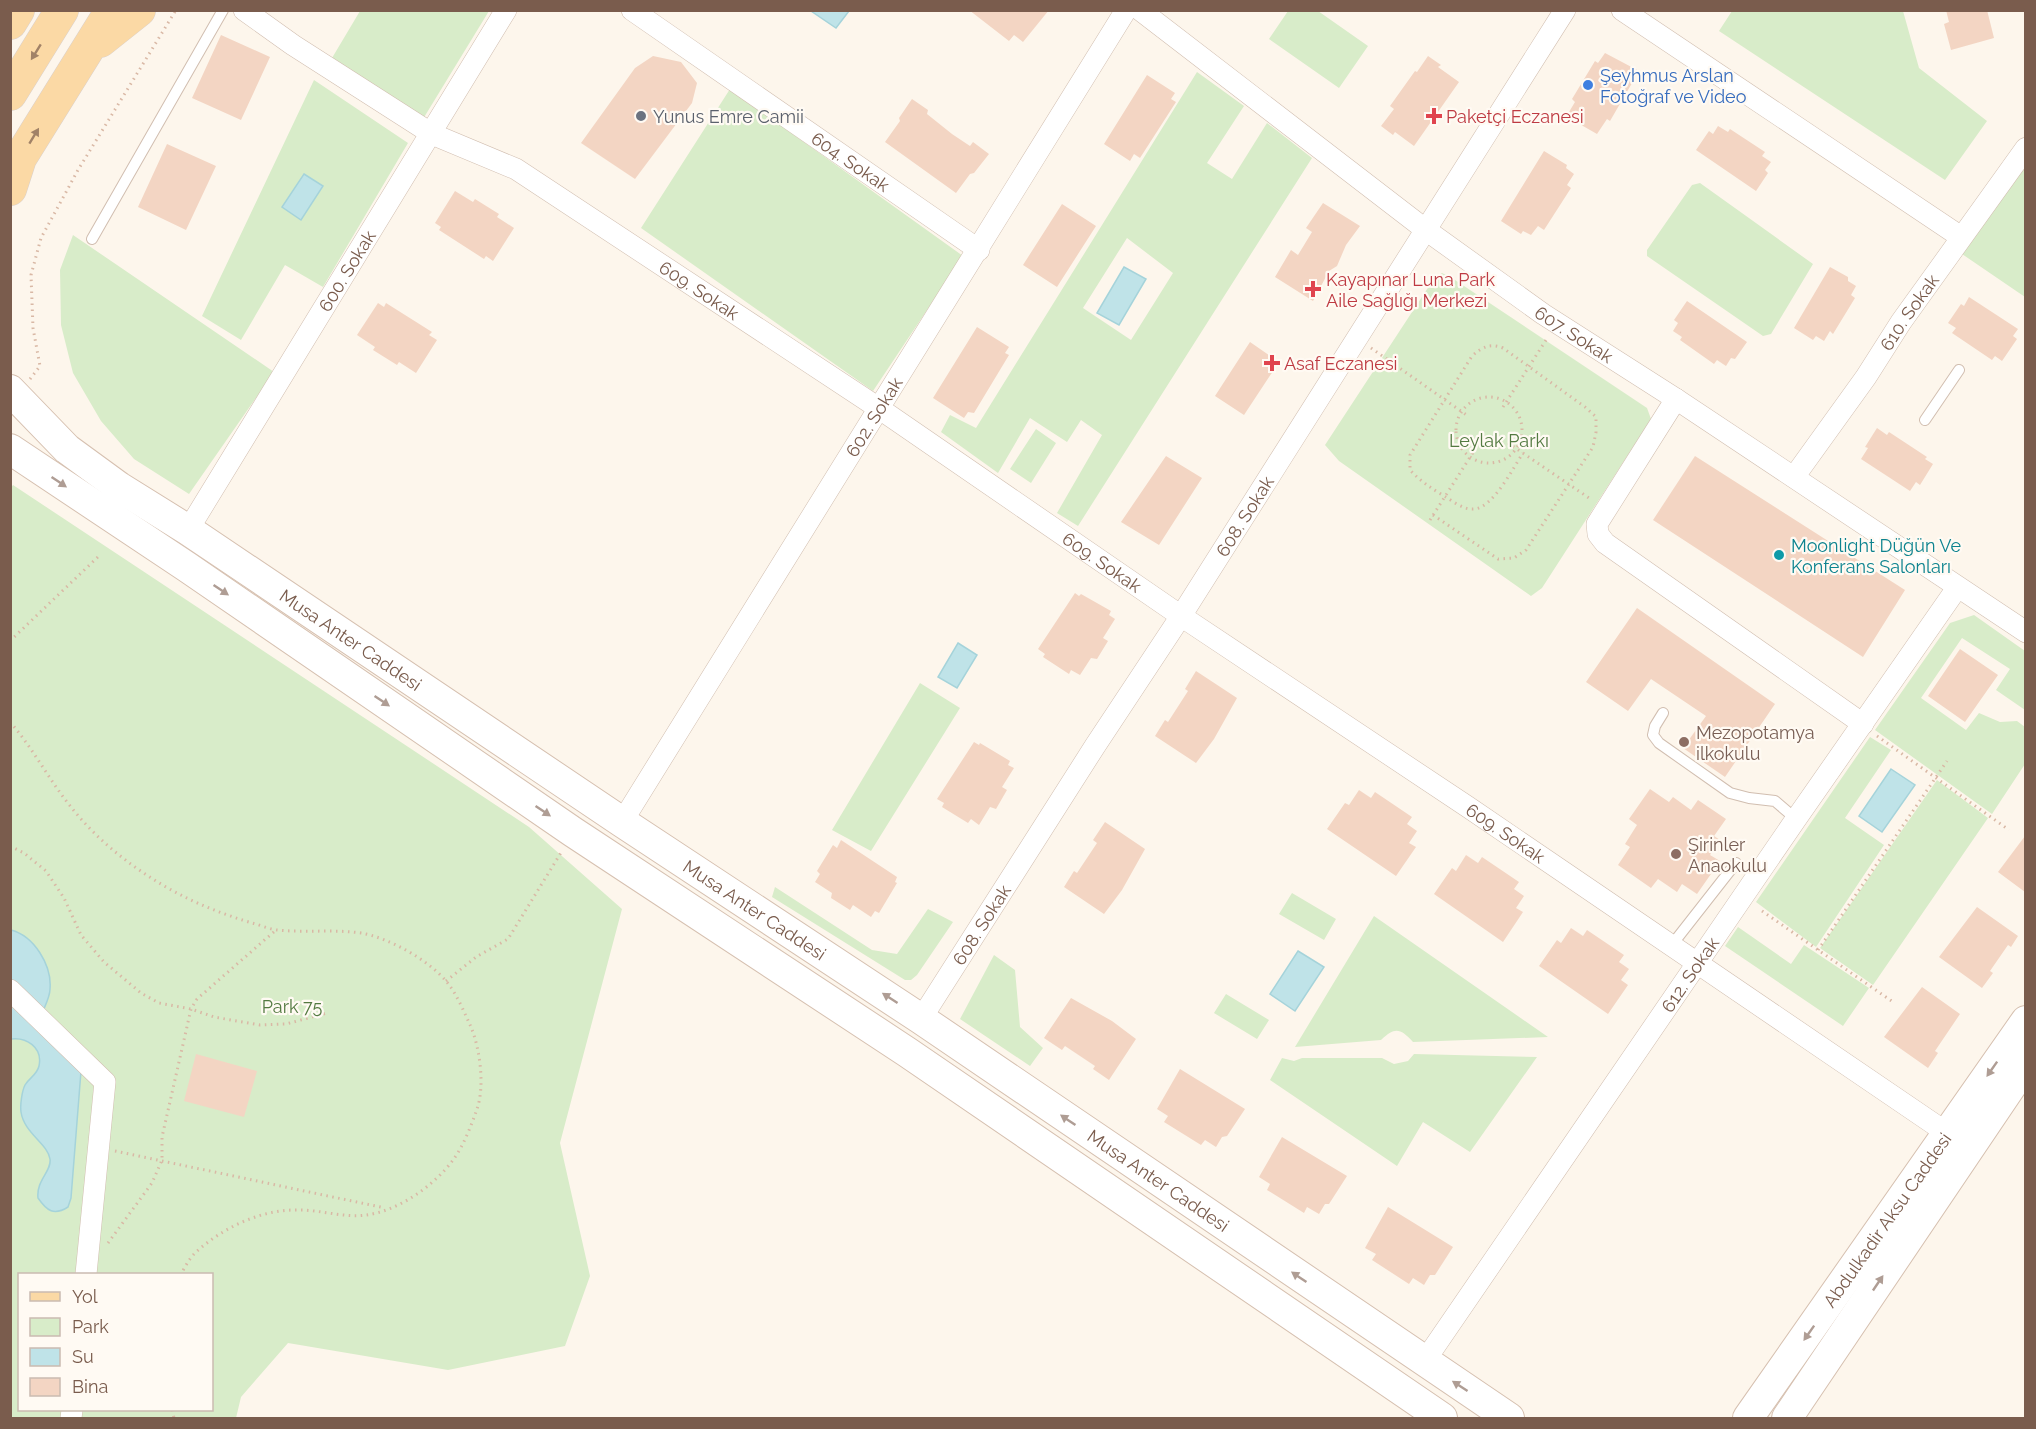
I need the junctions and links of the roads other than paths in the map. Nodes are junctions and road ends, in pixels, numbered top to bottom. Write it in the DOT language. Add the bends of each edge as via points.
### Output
graph roads {
  1 [pos="18,10"];
  2 [pos="62,10"];
  3 [pos="112,10"];
  4 [pos="139,10"];
  5 [pos="223,10"];
  6 [pos="244,10"];
  7 [pos="506,10"];
  8 [pos="632,10"];
  9 [pos="1126,10"];
  10 [pos="1140,10"];
  11 [pos="1565,10"];
  12 [pos="1622,10"];
  13 [pos="10,23"];
  14 [pos="84,53"];
  15 [pos="10,94"];
  16 [pos="432,134"];
  17 [pos="2025,148"];
  18 [pos="10,189"];
  19 [pos="1426,230"];
  20 [pos="1961,237"];
  21 [pos="92,239"];
  22 [pos="979,250"];
  23 [pos="1959,370"];
  24 [pos="14,394"];
  25 [pos="1676,399"];
  26 [pos="880,409"];
  27 [pos="1925,420"];
  28 [pos="10,449"];
  29 [pos="1794,477"];
  30 [pos="188,530"];
  31 [pos="1958,588"];
  32 [pos="1181,616"];
  33 [pos="2025,632"];
  34 [pos="1663,713"];
  35 [pos="1870,730"];
  36 [pos="1796,819"];
  37 [pos="622,822"];
  38 [pos="1736,863"];
  39 [pos="1671,946"];
  40 [pos="1697,964"];
  41 [pos="10,990"];
  42 [pos="921,1019"];
  43 [pos="2025,1021"];
  44 [pos="2025,1064"];
  45 [pos="1947,1133"];
  46 [pos="87,1269"];
  47 [pos="1424,1362"];
  48 [pos="1442,1419"];
  49 [pos="1509,1419"];
  50 [pos="1748,1419"];
  51 [pos="1787,1419"];
  1 -- 13 [label="main road"];
  2 -- 15 [label="main road, one-way"];
  3 -- 14 [label="main road"];
  4 -- 14 [label="main road"];
  5 -- 21 [label="lane"];
  6 -- 16 [label="street, 609. Sokak"];
  7 -- 16 [label="street, 600. Sokak"];
  8 -- 22 [label="street, 604. Sokak"];
  9 -- 22 [label="street, 602. Sokak"];
  10 -- 19 [label="street, 607. Sokak"];
  11 -- 19 [label="street, 608. Sokak"];
  12 -- 20 [label="street"];
  18 -- 14 [label="main road, one-way" via="21,159"];
  16 -- 26 [label="street, 609. Sokak" via="516,169"];
  16 -- 30 [label="street, 600. Sokak"];
  17 -- 20 [label="street, 610. Sokak"];
  19 -- 25 [label="street, 607. Sokak" via="1557,323"];
  19 -- 32 [label="street, 608. Sokak"];
  20 -- 29 [label="street, 610. Sokak"];
  22 -- 26 [label="street, 602. Sokak"];
  23 -- 27 [label="lane"];
  24 -- 30 [label="main road, Musa Anter Caddesi" via="67,449"];
  25 -- 29 [label="street, 607. Sokak"];
  25 -- 35 [label="street" via="1597,524 1598,534 1605,543"];
  26 -- 32 [label="street, 609. Sokak"];
  26 -- 37 [label="street, 602. Sokak"];
  28 -- 48 [label="main road, Musa Anter Caddesi, one-way" via="573,832 897,1046"];
  29 -- 31 [label="street, 607. Sokak"];
  30 -- 37 [label="main road, Musa Anter Caddesi"];
  31 -- 33 [label="street, 607. Sokak"];
  31 -- 35 [label="street, 612. Sokak"];
  32 -- 39 [label="street, 609. Sokak"];
  32 -- 42 [label="street, 608. Sokak"];
  34 -- 36 [label="lane" via="1653,735 1659,743 1730,793 1775,801"];
  35 -- 36 [label="street, 612. Sokak"];
  36 -- 40 [label="street, 612. Sokak"];
  42 -- 37 [label="main road, Musa Anter Caddesi, one-way"];
  38 -- 39 [label="lane"];
  39 -- 40 [label="street, 609. Sokak"];
  40 -- 45 [label="street, 609. Sokak"];
  40 -- 47 [label="street, 612. Sokak"];
  41 -- 46 [label="street" via="105,1082"];
  47 -- 42 [label="main road, Musa Anter Caddesi, one-way"];
  43 -- 45 [label="main road, Abdulkadir Aksu Caddesi, one-way"];
  51 -- 44 [label="main road, Abdulkadir Aksu Caddesi, one-way"];
  45 -- 50 [label="main road, Abdulkadir Aksu Caddesi, one-way"];
  49 -- 47 [label="main road, Musa Anter Caddesi, one-way"];
}
